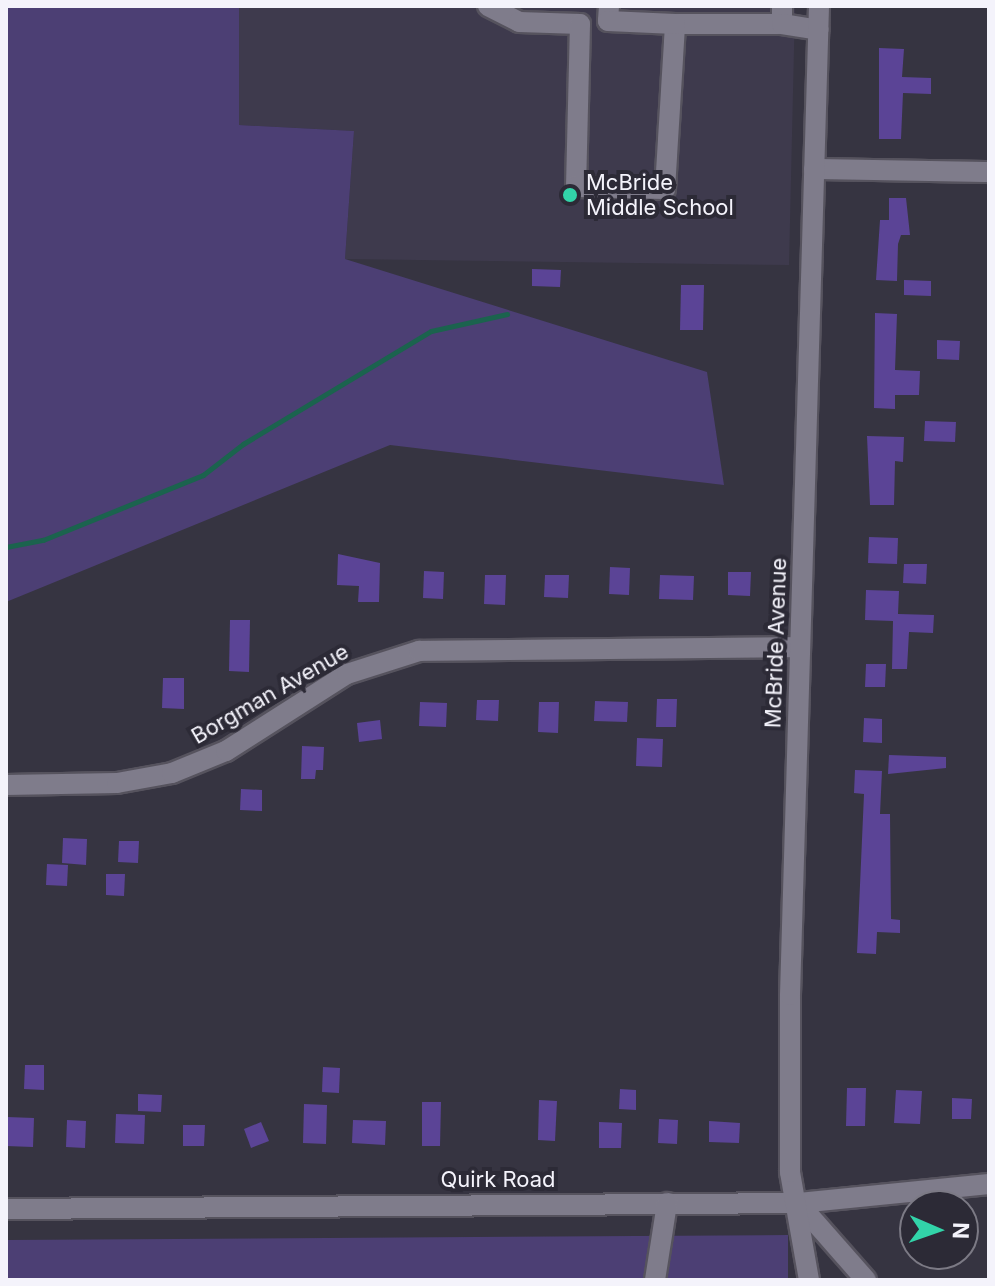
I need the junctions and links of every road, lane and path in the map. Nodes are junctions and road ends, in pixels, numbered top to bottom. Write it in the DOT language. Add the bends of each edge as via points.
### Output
graph roads {
  1 [pos="488,6"];
  2 [pos="609,6"];
  3 [pos="819,6"];
  4 [pos="520,14"];
  5 [pos="782,15"];
  6 [pos="675,24"];
  7 [pos="819,30"];
  8 [pos="814,169"];
  9 [pos="989,172"];
  10 [pos="799,647"];
  11 [pos="6,785"];
  12 [pos="989,1184"];
  13 [pos="667,1203"];
  14 [pos="799,1203"];
  15 [pos="6,1209"];
  16 [pos="655,1280"];
  17 [pos="809,1280"];
  18 [pos="866,1280"];
  1 -- 4 [label="street"];
  2 -- 6 [label="street" via="608,21"];
  3 -- 7 [label="street, McBride Avenue"];
  4 -- 6 [label="street" via="580,24 576,187 665,189"];
  5 -- 6 [label="street"];
  5 -- 7 [label="street"];
  7 -- 8 [label="street, McBride Avenue"];
  8 -- 9 [label="street"];
  8 -- 10 [label="street, McBride Avenue"];
  10 -- 11 [label="street, Borgman Avenue" via="419,651 347,674 226,751 172,773 117,783"];
  10 -- 14 [label="street, McBride Avenue" via="790,1172"];
  12 -- 14 [label="street, Quirk Road"];
  13 -- 14 [label="street, Quirk Road"];
  13 -- 15 [label="street, Quirk Road"];
  13 -- 16 [label="street"];
  14 -- 17 [label="street, McBride Avenue"];
  14 -- 18 [label="street"];
}
